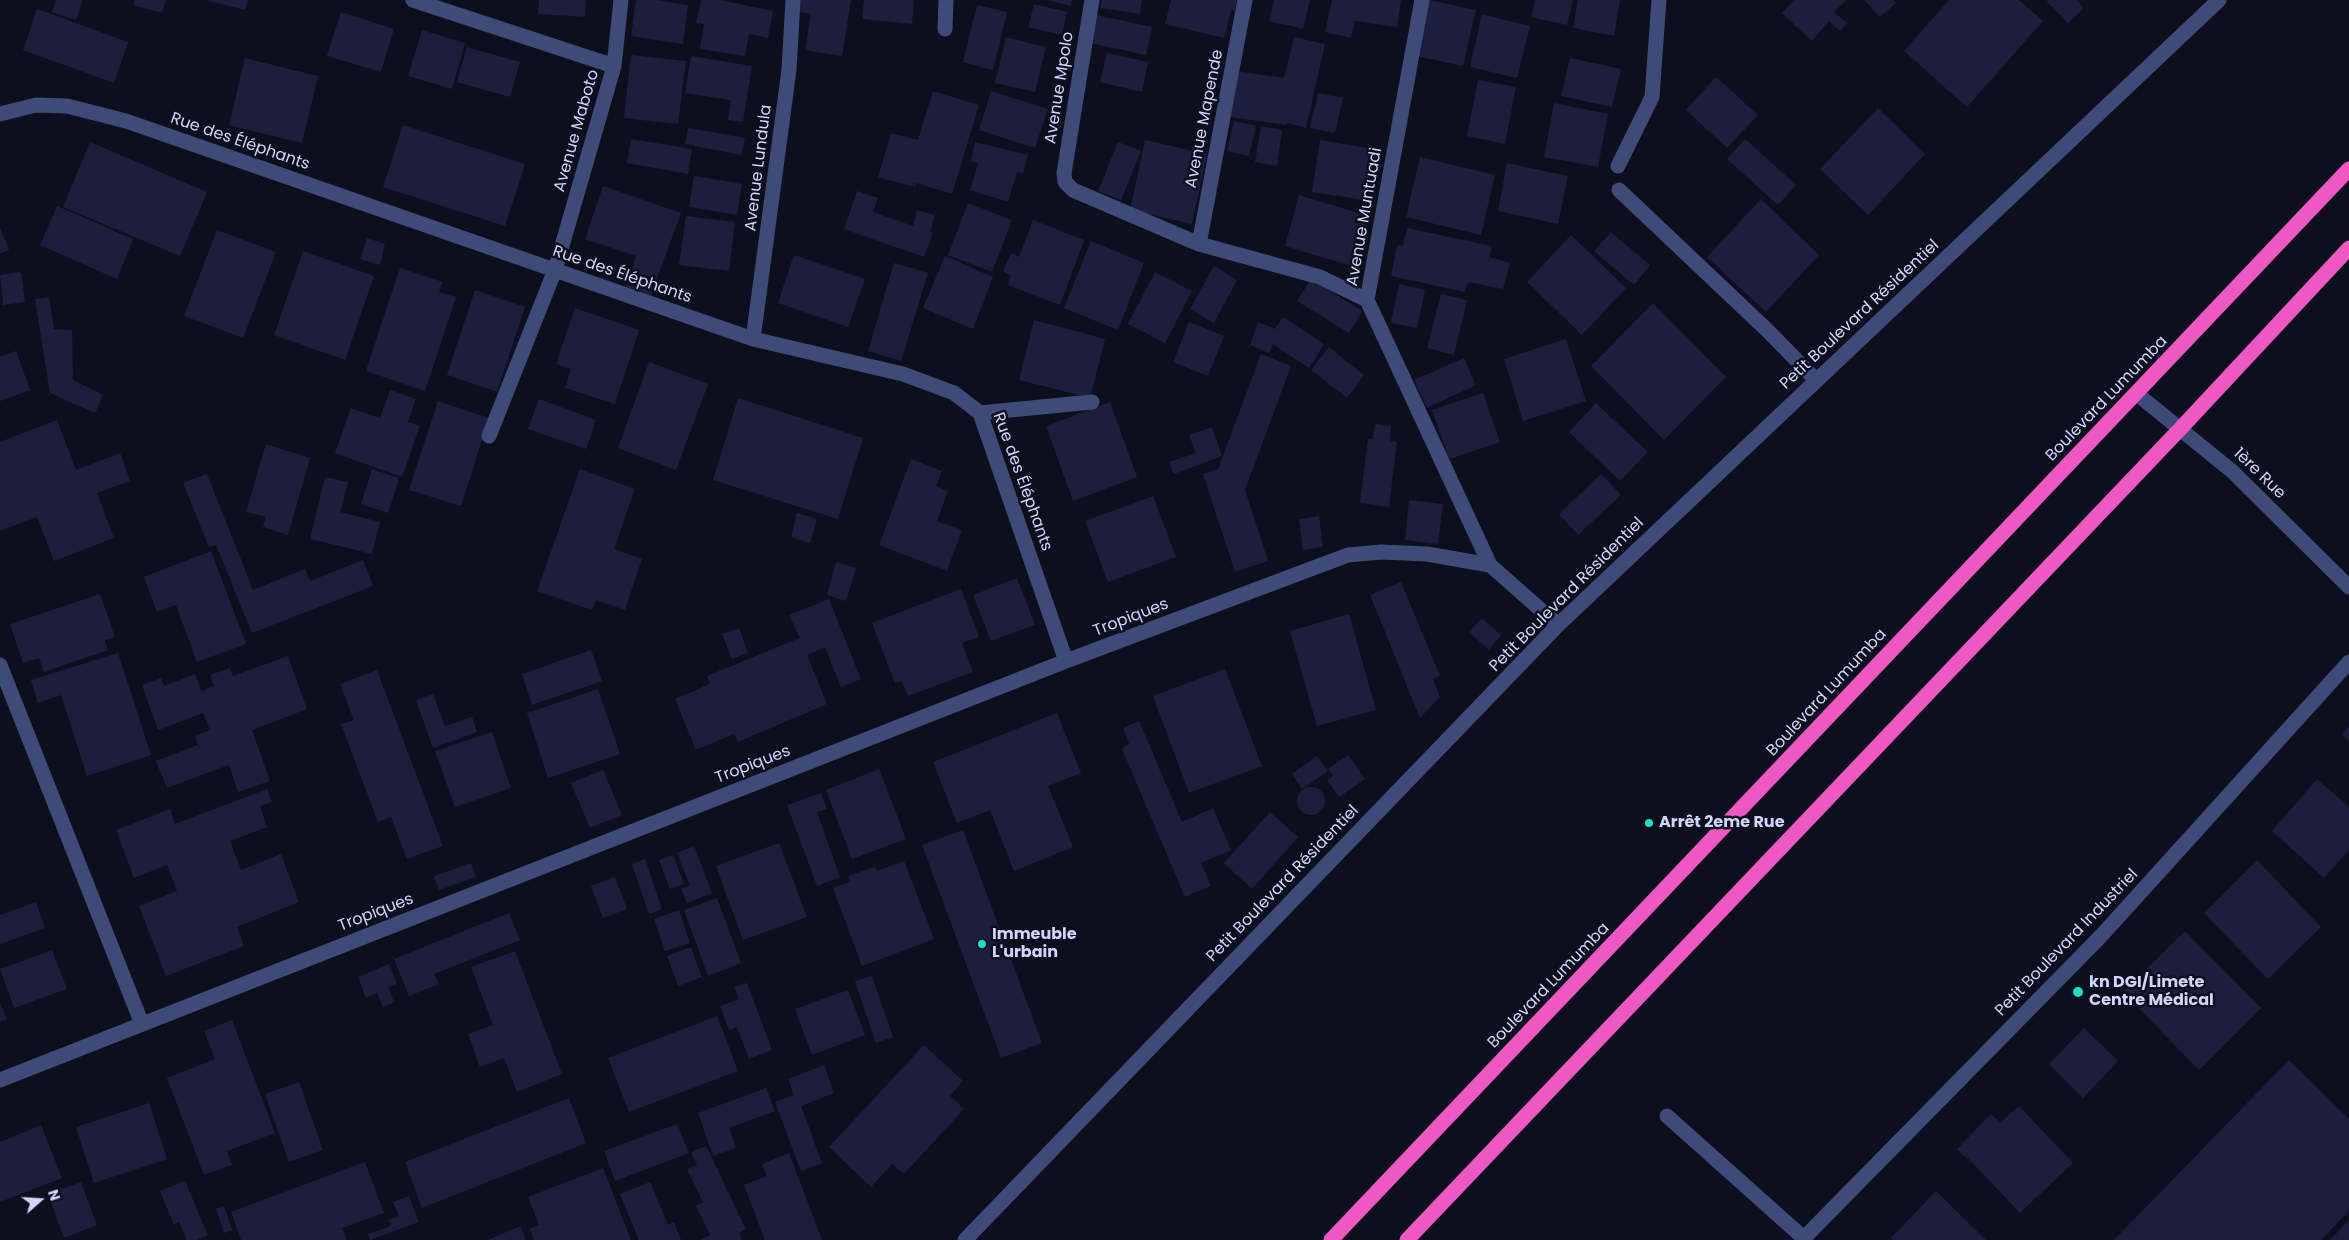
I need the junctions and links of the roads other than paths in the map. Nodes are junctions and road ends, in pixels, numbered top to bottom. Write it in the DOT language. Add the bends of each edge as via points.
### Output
graph roads {
  1 [pos="413,0"];
  2 [pos="621,0"];
  3 [pos="793,0"];
  4 [pos="946,0"];
  5 [pos="1092,0"];
  6 [pos="1245,0"];
  7 [pos="1422,0"];
  8 [pos="1659,0"];
  9 [pos="2218,0"];
  10 [pos="457,7"];
  11 [pos="945,29"];
  12 [pos="614,66"];
  13 [pos="0,114"];
  14 [pos="1618,166"];
  15 [pos="2349,169"];
  16 [pos="1619,190"];
  17 [pos="1199,244"];
  18 [pos="2349,248"];
  19 [pos="555,270"];
  20 [pos="1367,300"];
  21 [pos="754,339"];
  22 [pos="1816,380"];
  23 [pos="2137,394"];
  24 [pos="1092,402"];
  25 [pos="980,413"];
  26 [pos="2181,428"];
  27 [pos="490,436"];
  28 [pos="1490,565"];
  29 [pos="2349,587"];
  30 [pos="1558,625"];
  31 [pos="1066,661"];
  32 [pos="2349,662"];
  33 [pos="0,665"];
  34 [pos="142,1024"];
  35 [pos="0,1080"];
  36 [pos="1667,1116"];
  37 [pos="1804,1239"];
  38 [pos="965,1240"];
  39 [pos="1331,1240"];
  40 [pos="1407,1240"];
  1 -- 10 [label="street"];
  2 -- 12 [label="street, Avenue Maboto"];
  3 -- 21 [label="street, Avenue Lundula" via="789,70"];
  4 -- 11 [label="street"];
  5 -- 17 [label="street, Avenue Mpolo" via="1065,182 1073,190"];
  6 -- 17 [label="street, Avenue Mapende"];
  7 -- 20 [label="street, Avenue Muntuadi"];
  8 -- 14 [label="street" via="1652,97"];
  9 -- 22 [label="street, Petit Boulevard Résidentiel"];
  10 -- 12 [label="street"];
  12 -- 19 [label="street, Avenue Maboto"];
  13 -- 19 [label="street, Rue des Éléphants" via="36,105 67,106 126,121"];
  15 -- 23 [label="highway, Boulevard Lumumba"];
  16 -- 22 [label="street"];
  17 -- 20 [label="street" via="1320,277"];
  18 -- 26 [label="highway"];
  19 -- 21 [label="street, Rue des Éléphants"];
  19 -- 27 [label="street, Avenue Maboto"];
  20 -- 28 [label="street, Avenue Muntuadi"];
  21 -- 25 [label="street, Rue des Éléphants" via="903,374 954,394"];
  22 -- 30 [label="street, Petit Boulevard Résidentiel"];
  23 -- 26 [label="street, 1ère Rue"];
  23 -- 39 [label="highway, Boulevard Lumumba"];
  24 -- 25 [label="street"];
  25 -- 31 [label="street, Rue des Éléphants"];
  26 -- 29 [label="street, 1ère Rue" via="2233,472"];
  26 -- 40 [label="highway"];
  28 -- 30 [label="street"];
  28 -- 31 [label="street, Tropiques" via="1427,554 1381,552 1348,555"];
  30 -- 38 [label="street, Petit Boulevard Résidentiel"];
  31 -- 34 [label="street, Tropiques"];
  32 -- 37 [label="street, Petit Boulevard Industriel" via="2102,936"];
  33 -- 34 [label="street"];
  34 -- 35 [label="street, Tropiques"];
  36 -- 37 [label="street"];
}
